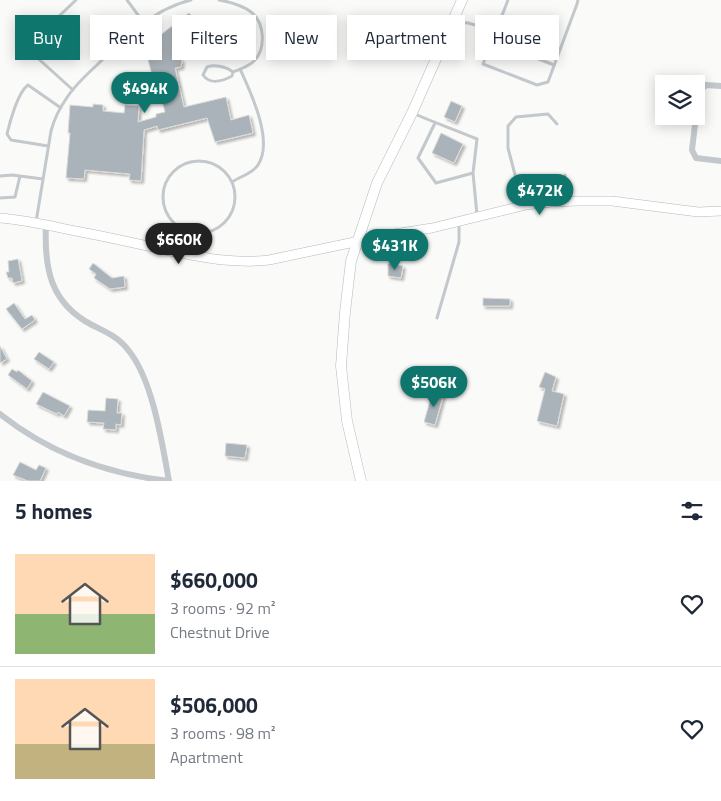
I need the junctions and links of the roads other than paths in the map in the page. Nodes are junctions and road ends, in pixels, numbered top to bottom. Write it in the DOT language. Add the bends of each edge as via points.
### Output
graph roads {
  1 [pos="76,0"];
  2 [pos="127,0"];
  3 [pos="191,0"];
  4 [pos="219,0"];
  5 [pos="462,0"];
  6 [pos="508,0"];
  7 [pos="578,0"];
  8 [pos="138,15"];
  9 [pos="156,15"];
  10 [pos="455,15"];
  11 [pos="502,15"];
  12 [pos="102,60"];
  13 [pos="435,60"];
  14 [pos="485,60"];
  15 [pos="541,60"];
  16 [pos="554,65"];
  17 [pos="240,70"];
  18 [pos="233,72"];
  19 [pos="705,86"];
  20 [pos="721,86"];
  21 [pos="73,90"];
  22 [pos="61,108"];
  23 [pos="412,113"];
  24 [pos="435,123"];
  25 [pos="557,124"];
  26 [pos="695,125"];
  27 [pos="48,146"];
  28 [pos="721,161"];
  29 [pos="473,173"];
  30 [pos="565,175"];
  31 [pos="0,176"];
  32 [pos="20,176"];
  33 [pos="43,180"];
  34 [pos="232,182"];
  35 [pos="0,198"];
  36 [pos="568,201"];
  37 [pos="523,206"];
  38 [pos="721,211"];
  39 [pos="477,217"];
  40 [pos="0,218"];
  41 [pos="458,221"];
  42 [pos="36,223"];
  43 [pos="46,225"];
  44 [pos="194,232"];
  45 [pos="357,241"];
  46 [pos="190,255"];
  47 [pos="437,318"];
  48 [pos="0,414"];
  49 [pos="169,481"];
  50 [pos="361,481"];
  1 -- 21 [label="lane" via="31,43 30,48"];
  2 -- 8 [label="lane"];
  3 -- 9 [label="lane"];
  4 -- 17 [label="lane" via="244,8 259,22 262,48 255,60"];
  5 -- 10 [label="main road"];
  6 -- 11 [label="lane"];
  7 -- 16 [label="lane"];
  12 -- 21 [label="lane"];
  13 -- 23 [label="main road"];
  14 -- 16 [label="lane" via="483,64 537,85 548,82"];
  15 -- 16 [label="lane"];
  17 -- 18 [label="lane"];
  17 -- 34 [label="lane" via="256,108 264,150 258,167"];
  18 -- 18 [label="lane" via="229,68 212,66 207,67 203,75 216,81 230,78"];
  19 -- 20 [label="street"];
  21 -- 22 [label="lane"];
  22 -- 27 [label="lane"];
  22 -- 27 [label="lane" via="28,85 10,123 7,134 11,140"];
  23 -- 24 [label="lane"];
  23 -- 45 [label="main road" via="377,183"];
  24 -- 29 [label="lane" via="477,139"];
  24 -- 29 [label="lane" via="418,158 436,183"];
  25 -- 37 [label="lane" via="548,114 542,113 516,117 508,126 508,148"];
  26 -- 28 [label="street" via="692,150 696,158"];
  27 -- 33 [label="lane"];
  29 -- 39 [label="lane"];
  30 -- 36 [label="lane"];
  31 -- 32 [label="lane"];
  32 -- 33 [label="lane"];
  32 -- 35 [label="lane" via="15,197"];
  33 -- 42 [label="lane"];
  34 -- 44 [label="lane" via="236,193 231,215 214,230"];
  34 -- 44 [label="lane" via="215,164 198,160 179,166 170,174 163,190 165,210 180,228"];
  36 -- 37 [label="street"];
  36 -- 38 [label="street" via="612,201 698,212"];
  37 -- 39 [label="street"];
  39 -- 41 [label="street"];
  40 -- 42 [label="street"];
  41 -- 45 [label="street"];
  41 -- 47 [label="lane" via="459,242"];
  42 -- 43 [label="street"];
  43 -- 46 [label="street"];
  43 -- 49 [label="street" via="46,263 58,295 79,317 118,339 137,364 151,399"];
  44 -- 46 [label="lane"];
  45 -- 46 [label="street" via="251,262"];
  45 -- 50 [label="main road" via="344,312 341,366 347,421"];
  48 -- 49 [label="street" via="52,447 88,463"];
}
